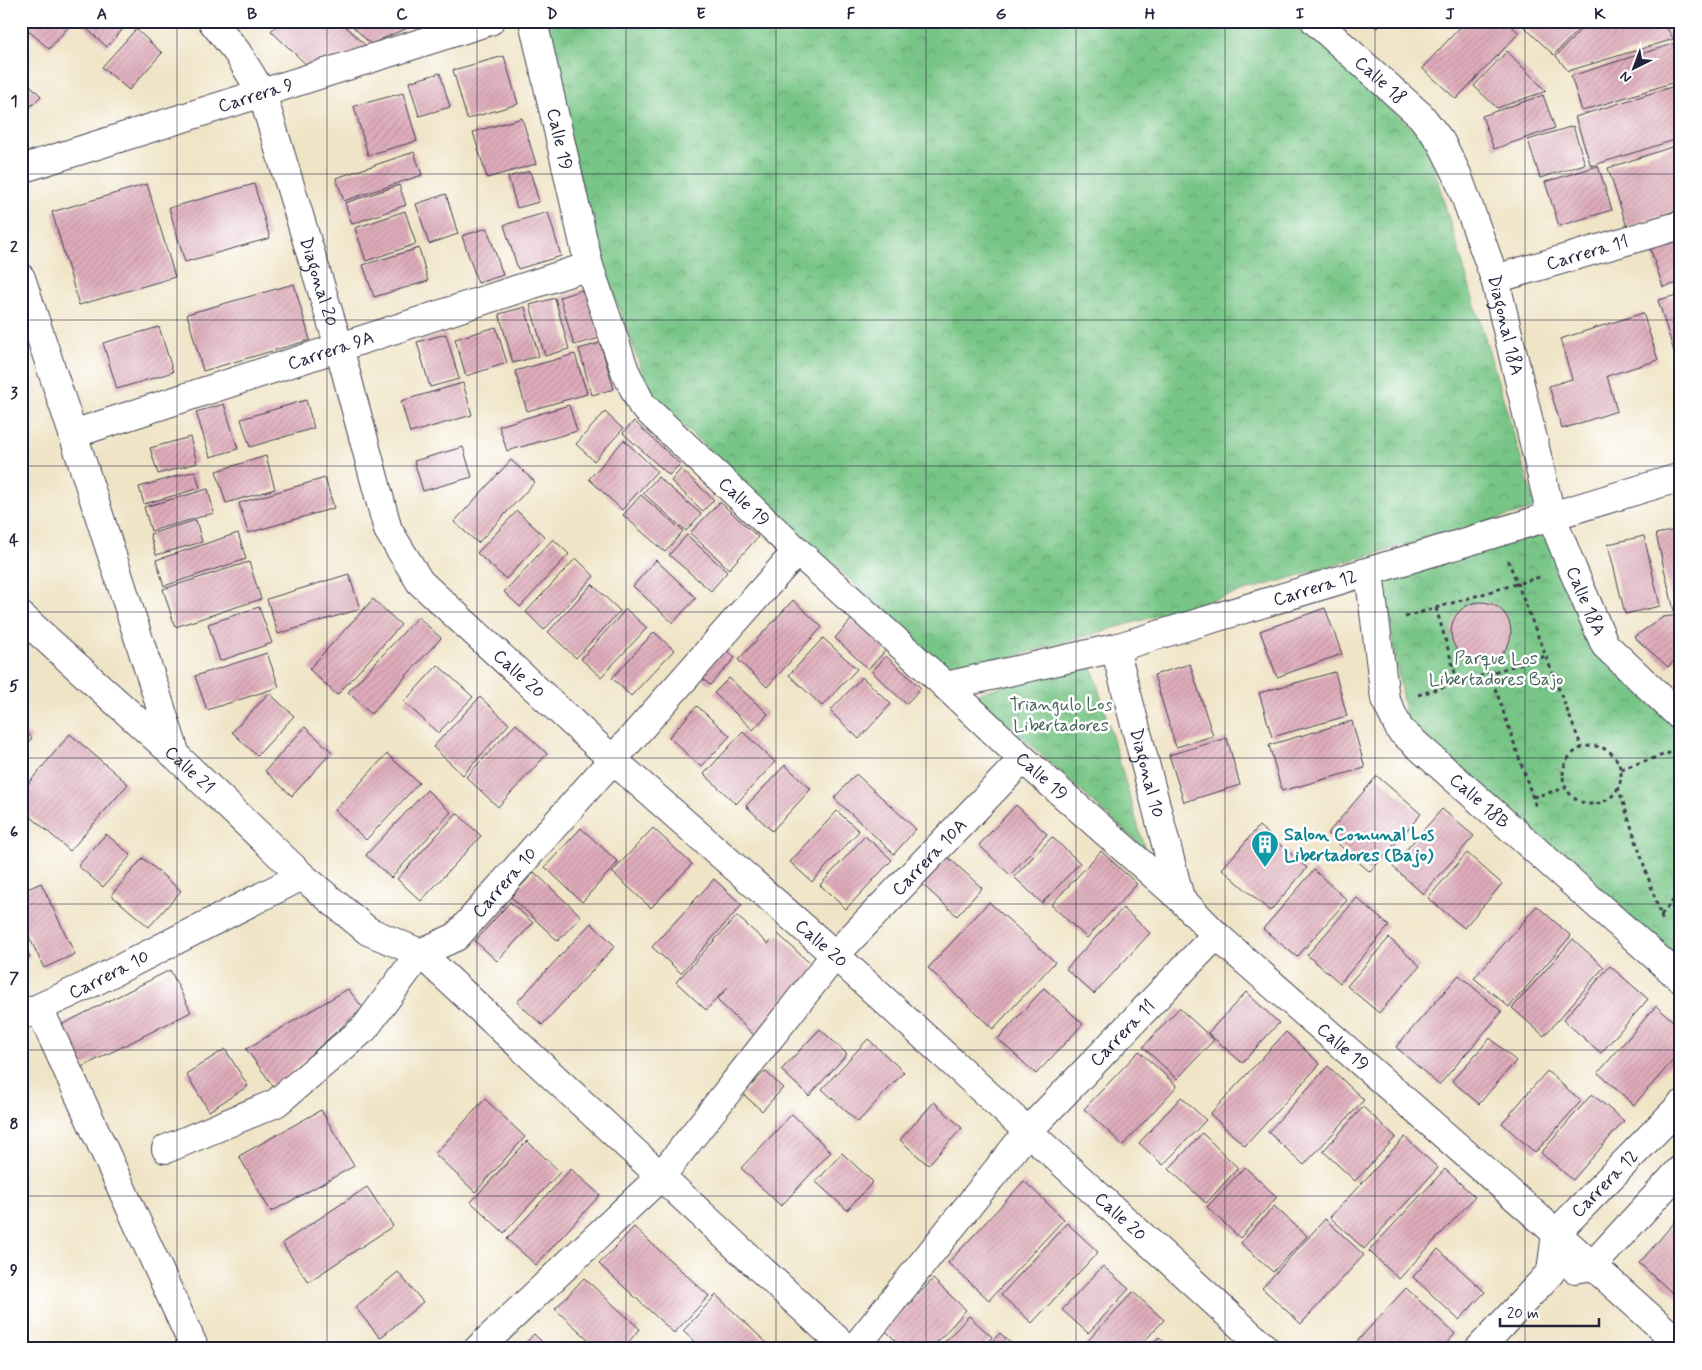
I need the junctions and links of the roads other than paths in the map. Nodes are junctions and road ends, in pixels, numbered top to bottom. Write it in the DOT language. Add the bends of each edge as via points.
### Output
graph roads {
  1 [pos="212,21"];
  2 [pos="490,21"];
  3 [pos="533,21"];
  4 [pos="1315,21"];
  5 [pos="262,93"];
  6 [pos="1441,142"];
  7 [pos="21,169"];
  8 [pos="1681,225"];
  9 [pos="589,266"];
  10 [pos="21,278"];
  11 [pos="1495,280"];
  12 [pos="339,347"];
  13 [pos="73,434"];
  14 [pos="1681,477"];
  15 [pos="1551,515"];
  16 [pos="388,530"];
  17 [pos="797,551"];
  18 [pos="1369,572"];
  19 [pos="21,616"];
  20 [pos="1115,648"];
  21 [pos="946,686"];
  22 [pos="1681,717"];
  23 [pos="177,757"];
  24 [pos="612,759"];
  25 [pos="1023,759"];
  26 [pos="302,876"];
  27 [pos="1180,898"];
  28 [pos="1216,935"];
  29 [pos="420,953"];
  30 [pos="835,955"];
  31 [pos="1681,979"];
  32 [pos="30,1012"];
  33 [pos="1681,1105"];
  34 [pos="1029,1130"];
  35 [pos="166,1149"];
  36 [pos="1681,1169"];
  37 [pos="661,1176"];
  38 [pos="1556,1233"];
  39 [pos="1592,1266"];
  40 [pos="1551,1272"];
  41 [pos="1681,1345"];
  42 [pos="195,1349"];
  43 [pos="478,1349"];
  44 [pos="847,1349"];
  45 [pos="854,1349"];
  46 [pos="1266,1349"];
  47 [pos="1479,1349"];
  1 -- 5 [label="street" via="238,52"];
  2 -- 5 [label="street, Carrera 9"];
  3 -- 9 [label="street, Calle 19"];
  4 -- 6 [label="street, Calle 18" via="1422,116"];
  5 -- 7 [label="street, Carrera 9"];
  5 -- 12 [label="street, Diagonal 20"];
  6 -- 11 [label="street, Diagonal 18A" via="1457,174"];
  8 -- 11 [label="street, Carrera 11"];
  9 -- 12 [label="street, Carrera 9A"];
  9 -- 17 [label="street, Calle 19" via="625,371 642,405"];
  10 -- 13 [label="street, Calle 21"];
  11 -- 15 [label="street, Diagonal 18A"];
  12 -- 13 [label="street, Carrera 9A"];
  12 -- 16 [label="street, Diagonal 20"];
  13 -- 23 [label="street, Calle 21"];
  14 -- 15 [label="street, Carrera 12"];
  15 -- 18 [label="street, Carrera 12"];
  15 -- 22 [label="street, Calle 18A" via="1605,645"];
  16 -- 24 [label="street, Calle 20" via="420,582"];
  17 -- 21 [label="street, Calle 19"];
  17 -- 24 [label="street, Carrera 10"];
  18 -- 20 [label="street, Carrera 12"];
  18 -- 31 [label="street, Calle 18B" via="1384,699 1400,730"];
  19 -- 23 [label="street"];
  20 -- 21 [label="street, Carrera 12"];
  20 -- 27 [label="street, Diagonal 10"];
  21 -- 25 [label="street, Calle 19"];
  23 -- 26 [label="street, Calle 21"];
  24 -- 29 [label="street, Carrera 10" via="456,936"];
  24 -- 30 [label="street, Calle 20"];
  25 -- 27 [label="street, Calle 19"];
  25 -- 30 [label="street, Carrera 10A"];
  26 -- 29 [label="street, Calle 21" via="368,931"];
  26 -- 32 [label="street, Carrera 10"];
  27 -- 28 [label="street, Calle 19"];
  28 -- 34 [label="street, Carrera 11"];
  28 -- 38 [label="street, Calle 19"];
  29 -- 35 [label="street, Carrera 10" via="365,1028 276,1104"];
  29 -- 37 [label="street, Calle 21"];
  30 -- 34 [label="street, Calle 20"];
  30 -- 37 [label="street, Carrera 10A"];
  32 -- 42 [label="street"];
  33 -- 38 [label="street, Carrera 12"];
  34 -- 45 [label="street, Carrera 11"];
  34 -- 46 [label="street, Calle 20"];
  36 -- 39 [label="street"];
  37 -- 43 [label="street, Carrera 10A"];
  37 -- 44 [label="street, Calle 21"];
  38 -- 39 [label="street, Calle 19"];
  38 -- 40 [label="street, Carrera 12"];
  39 -- 40 [label="street"];
  39 -- 41 [label="street, Calle 19"];
  40 -- 47 [label="street"];
}
